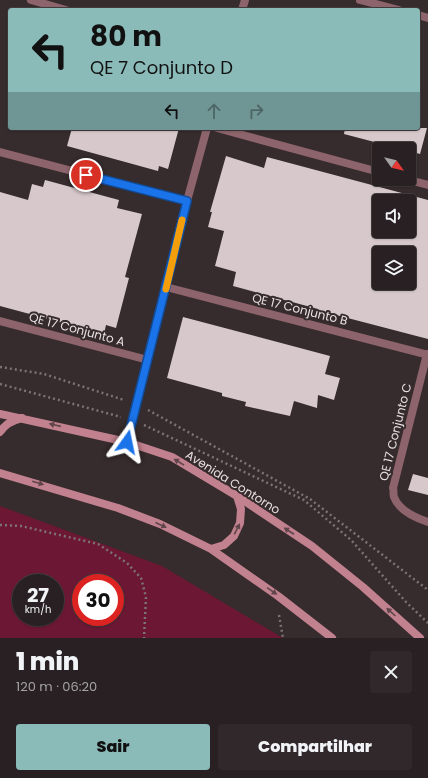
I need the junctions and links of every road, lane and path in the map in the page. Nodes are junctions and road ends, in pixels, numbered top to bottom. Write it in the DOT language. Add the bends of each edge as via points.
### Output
graph roads {
  1 [pos="31,0"];
  2 [pos="360,0"];
  3 [pos="59,8"];
  4 [pos="391,8"];
  5 [pos="206,130"];
  6 [pos="224,130"];
  7 [pos="0,152"];
  8 [pos="372,170"];
  9 [pos="416,182"];
  10 [pos="428,185"];
  11 [pos="187,201"];
  12 [pos="166,287"];
  13 [pos="0,320"];
  14 [pos="427,354"];
  15 [pos="148,360"];
  16 [pos="0,367"];
  17 [pos="137,404"];
  18 [pos="0,414"];
  19 [pos="23,418"];
  20 [pos="0,432"];
  21 [pos="127,442"];
  22 [pos="0,466"];
  23 [pos="3,473"];
  24 [pos="237,496"];
  25 [pos="428,522"];
  26 [pos="0,525"];
  27 [pos="211,549"];
  28 [pos="428,590"];
  29 [pos="144,638"];
  30 [pos="332,638"];
  31 [pos="420,638"];
  1 -- 3 [label="street"];
  2 -- 4 [label="street"];
  5 -- 11 [label="street"];
  6 -- 8 [label="street"];
  7 -- 11 [label="street"];
  9 -- 10 [label="street"];
  11 -- 12 [label="street"];
  12 -- 14 [label="street, QE 17 Conjunto B"];
  12 -- 15 [label="street"];
  13 -- 15 [label="street, QE 17 Conjunto A"];
  14 -- 25 [label="street, QE 17 Conjunto C" via="393,488 394,497 400,506 420,520"];
  15 -- 17 [label="street"];
  16 -- 17 [label="path" via="44,374"];
  17 -- 21 [label="street"];
  17 -- 28 [label="path" via="310,499"];
  18 -- 19 [label="main road, Avenida Contorno"];
  19 -- 20 [label="main road" via="14,420"];
  21 -- 19 [label="main road, Avenida Contorno, one-way"];
  24 -- 21 [label="main road, Avenida Contorno, one-way" via="172,457"];
  22 -- 23 [label="main road"];
  23 -- 27 [label="main road, one-way" via="118,508 160,524"];
  27 -- 24 [label="main road, one-way" via="224,545 234,536 240,523 241,510"];
  31 -- 24 [label="main road, Avenida Contorno, one-way" via="312,546"];
  26 -- 29 [label="path" via="21,526 98,544 127,563 141,578 146,597"];
  27 -- 30 [label="main road, one-way"];
}
